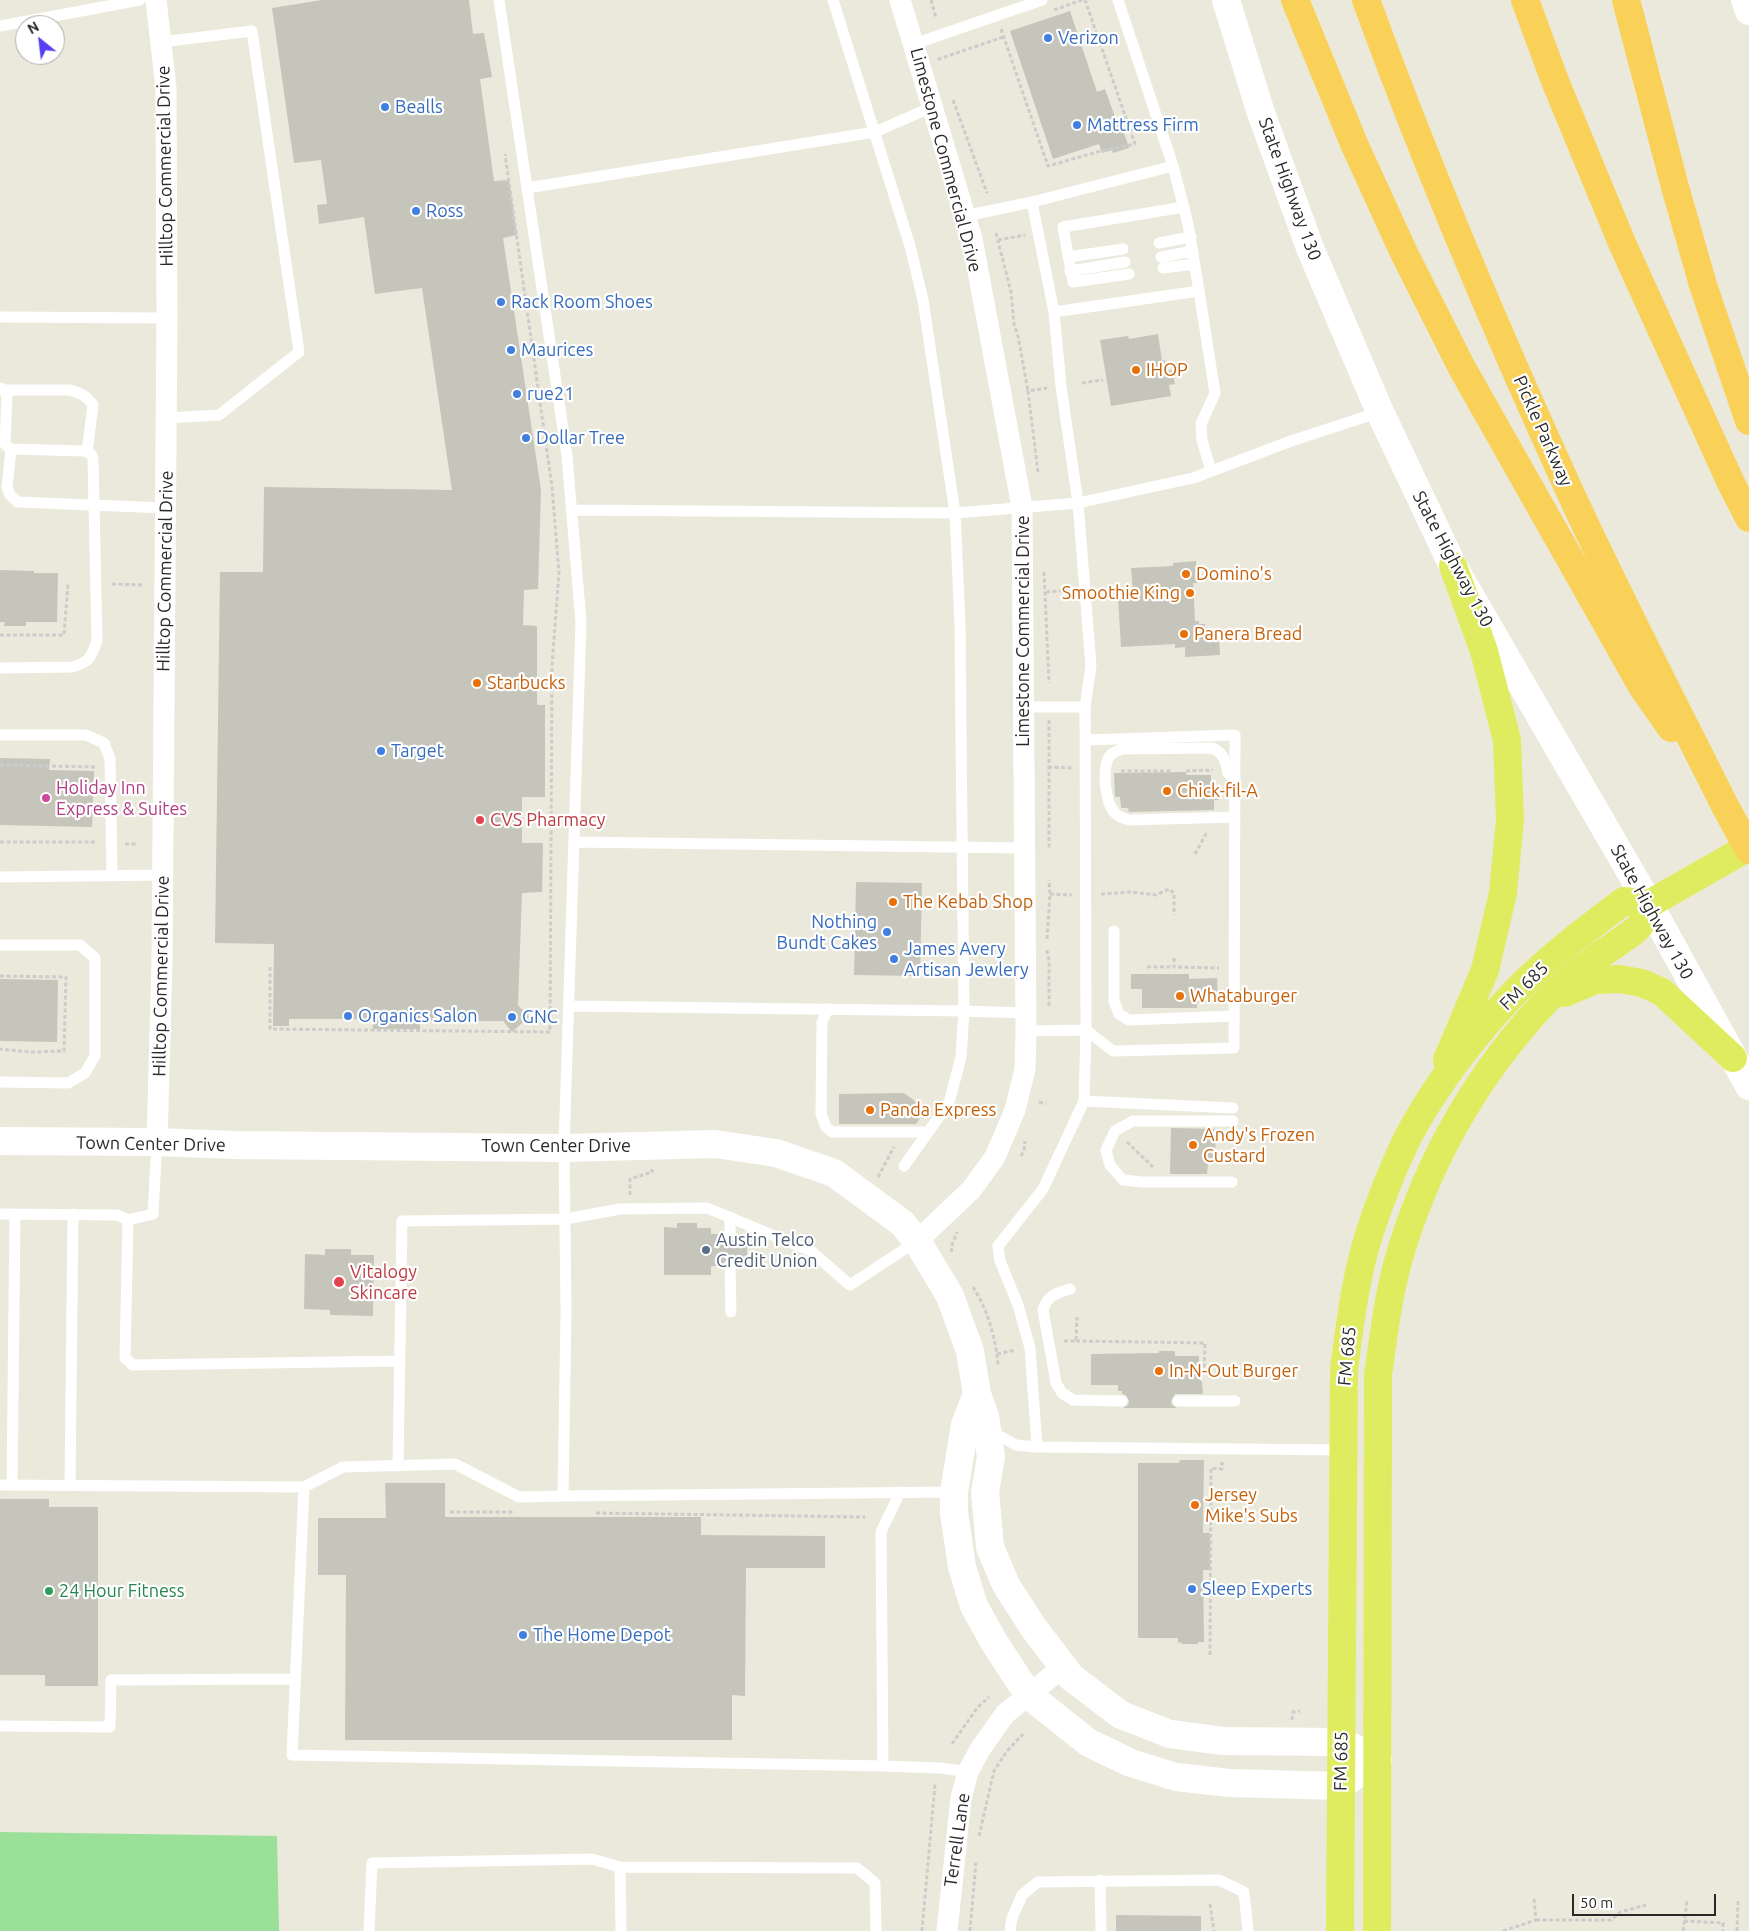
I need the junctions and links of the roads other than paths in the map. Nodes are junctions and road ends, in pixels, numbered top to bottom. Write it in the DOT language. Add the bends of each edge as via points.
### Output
graph roads {
  1 [pos="140,0"];
  2 [pos="156,0"];
  3 [pos="499,0"];
  4 [pos="833,0"];
  5 [pos="900,0"];
  6 [pos="1042,0"];
  7 [pos="1118,0"];
  8 [pos="1226,0"];
  9 [pos="1295,0"];
  10 [pos="1366,0"];
  11 [pos="1526,0"];
  12 [pos="1626,0"];
  13 [pos="1745,0"];
  14 [pos="1749,11"];
  15 [pos="0,26"];
  16 [pos="161,42"];
  17 [pos="914,44"];
  18 [pos="932,107"];
  19 [pos="874,132"];
  20 [pos="1173,166"];
  21 [pos="527,188"];
  22 [pos="1032,202"];
  23 [pos="1184,207"];
  24 [pos="965,216"];
  25 [pos="1191,237"];
  26 [pos="1158,243"];
  27 [pos="1123,249"];
  28 [pos="1193,251"];
  29 [pos="1068,257"];
  30 [pos="1125,262"];
  31 [pos="1195,264"];
  32 [pos="1070,271"];
  33 [pos="1129,274"];
  34 [pos="1199,291"];
  35 [pos="1054,312"];
  36 [pos="0,317"];
  37 [pos="167,318"];
  38 [pos="2,389"];
  39 [pos="1380,412"];
  40 [pos="166,418"];
  41 [pos="1749,421"];
  42 [pos="5,444"];
  43 [pos="87,452"];
  44 [pos="1211,471"];
  45 [pos="1078,503"];
  46 [pos="94,505"];
  47 [pos="1022,507"];
  48 [pos="165,508"];
  49 [pos="572,510"];
  50 [pos="955,513"];
  51 [pos="1749,518"];
  52 [pos="1453,566"];
  53 [pos="0,668"];
  54 [pos="1024,707"];
  55 [pos="1085,707"];
  56 [pos="0,735"];
  57 [pos="1085,740"];
  58 [pos="1235,778"];
  59 [pos="1725,806"];
  60 [pos="1235,817"];
  61 [pos="574,842"];
  62 [pos="962,846"];
  63 [pos="1024,848"];
  64 [pos="1749,848"];
  65 [pos="163,875"];
  66 [pos="112,876"];
  67 [pos="0,877"];
  68 [pos="1648,904"];
  69 [pos="1114,931"];
  70 [pos="0,945"];
  71 [pos="1548,1000"];
  72 [pos="569,1006"];
  73 [pos="828,1009"];
  74 [pos="964,1010"];
  75 [pos="1234,1016"];
  76 [pos="1026,1022"];
  77 [pos="1086,1030"];
  78 [pos="1733,1058"];
  79 [pos="0,1082"];
  80 [pos="1749,1086"];
  81 [pos="1432,1096"];
  82 [pos="1084,1101"];
  83 [pos="1233,1108"];
  84 [pos="1233,1121"];
  85 [pos="928,1132"];
  86 [pos="0,1141"];
  87 [pos="157,1142"];
  88 [pos="564,1148"];
  89 [pos="904,1166"];
  90 [pos="1232,1182"];
  91 [pos="0,1214"];
  92 [pos="16,1214"];
  93 [pos="72,1214"];
  94 [pos="730,1217"];
  95 [pos="565,1219"];
  96 [pos="128,1220"];
  97 [pos="730,1234"];
  98 [pos="917,1241"];
  99 [pos="730,1266"];
  100 [pos="1070,1289"];
  101 [pos="731,1312"];
  102 [pos="400,1361"];
  103 [pos="978,1394"];
  104 [pos="1122,1401"];
  105 [pos="1178,1401"];
  106 [pos="1235,1401"];
  107 [pos="987,1429"];
  108 [pos="1016,1445"];
  109 [pos="1037,1447"];
  110 [pos="1343,1450"];
  111 [pos="991,1457"];
  112 [pos="398,1466"];
  113 [pos="6,1485"];
  114 [pos="70,1485"];
  115 [pos="304,1487"];
  116 [pos="900,1492"];
  117 [pos="954,1492"];
  118 [pos="984,1492"];
  119 [pos="562,1496"];
  120 [pos="1063,1667"];
  121 [pos="296,1679"];
  122 [pos="1030,1694"];
  123 [pos="0,1726"];
  124 [pos="1223,1741"];
  125 [pos="1342,1742"];
  126 [pos="1378,1760"];
  127 [pos="883,1766"];
  128 [pos="968,1772"];
  129 [pos="1229,1783"];
  130 [pos="1340,1786"];
  131 [pos="620,1866"];
  132 [pos="1100,1880"];
  133 [pos="369,1931"];
  134 [pos="622,1931"];
  135 [pos="876,1931"];
  136 [pos="947,1931"];
  137 [pos="1010,1931"];
  138 [pos="1101,1931"];
  139 [pos="1248,1931"];
  140 [pos="1340,1931"];
  141 [pos="1377,1931"];
  1 -- 15 [label="lane"];
  2 -- 16 [label="street, Hilltop Commercial Drive"];
  3 -- 21 [label="lane"];
  4 -- 19 [label="lane"];
  5 -- 17 [label="street, Limestone Commercial Drive"];
  6 -- 17 [label="lane"];
  7 -- 20 [label="lane"];
  8 -- 39 [label="street, State Highway 130 / FM 685" via="1261,113 1310,248"];
  9 -- 59 [label="highway" via="1404,254 1462,368 1643,688"];
  10 -- 59 [label="highway, Pickle Parkway" via="1499,335 1571,494"];
  11 -- 51 [label="highway" via="1555,81 1622,243"];
  12 -- 41 [label="highway" via="1703,285"];
  13 -- 14 [label="street"];
  16 -- 37 [label="street, Hilltop Commercial Drive" via="166,88"];
  16 -- 40 [label="lane" via="252,31 299,352 219,415"];
  17 -- 18 [label="street, Limestone Commercial Drive"];
  18 -- 19 [label="lane"];
  18 -- 24 [label="street, Limestone Commercial Drive"];
  19 -- 21 [label="lane"];
  19 -- 50 [label="lane" via="910,246 923,300"];
  20 -- 22 [label="lane"];
  20 -- 23 [label="lane"];
  21 -- 49 [label="lane" via="567,456"];
  22 -- 24 [label="lane"];
  22 -- 35 [label="lane"];
  23 -- 25 [label="lane"];
  23 -- 29 [label="lane" via="1063,227"];
  24 -- 47 [label="street, Limestone Commercial Drive"];
  25 -- 26 [label="lane"];
  25 -- 28 [label="lane"];
  27 -- 29 [label="lane"];
  28 -- 31 [label="lane"];
  28 -- 31 [label="lane" via="1162,262"];
  29 -- 32 [label="lane"];
  30 -- 32 [label="lane"];
  31 -- 34 [label="lane"];
  32 -- 33 [label="lane" via="1073,282"];
  34 -- 35 [label="lane"];
  34 -- 44 [label="lane" via="1215,393 1201,424"];
  35 -- 45 [label="lane"];
  36 -- 37 [label="lane"];
  37 -- 40 [label="street, Hilltop Commercial Drive"];
  38 -- 42 [label="lane" via="6,396"];
  38 -- 43 [label="lane" via="70,390 88,398 93,405"];
  39 -- 44 [label="lane"];
  39 -- 52 [label="street, State Highway 130 / FM 685"];
  40 -- 48 [label="street, Hilltop Commercial Drive"];
  42 -- 43 [label="lane" via="11,449"];
  42 -- 46 [label="lane" via="11,450 7,487 18,502"];
  43 -- 46 [label="lane" via="93,459"];
  44 -- 45 [label="lane" via="1193,478"];
  45 -- 47 [label="lane"];
  45 -- 55 [label="lane" via="1090,666"];
  46 -- 48 [label="lane"];
  46 -- 53 [label="lane" via="97,641 92,655 83,664 72,667"];
  47 -- 50 [label="lane"];
  47 -- 54 [label="street, Limestone Commercial Drive"];
  48 -- 65 [label="street, Hilltop Commercial Drive"];
  49 -- 50 [label="lane"];
  49 -- 61 [label="lane" via="581,622"];
  50 -- 62 [label="lane" via="960,624"];
  52 -- 68 [label="street, State Highway 130"];
  52 -- 81 [label="main road, FM 685" via="1484,651 1507,740 1510,820 1503,893 1485,970"];
  54 -- 55 [label="lane"];
  54 -- 63 [label="street, Limestone Commercial Drive"];
  55 -- 57 [label="lane"];
  56 -- 66 [label="lane" via="86,735 104,744 110,759"];
  57 -- 58 [label="lane" via="1235,735"];
  57 -- 77 [label="lane"];
  58 -- 60 [label="lane"];
  58 -- 60 [label="lane" via="1228,773 1226,760 1212,748 1122,749 1108,758 1106,776 1108,803 1115,814 1129,820"];
  59 -- 64 [label="highway, Pickle Parkway"];
  60 -- 75 [label="lane"];
  61 -- 62 [label="lane"];
  61 -- 72 [label="lane"];
  62 -- 63 [label="lane"];
  62 -- 74 [label="lane"];
  63 -- 76 [label="street, Limestone Commercial Drive"];
  64 -- 68 [label="main road"];
  65 -- 66 [label="lane"];
  65 -- 87 [label="street, Hilltop Commercial Drive"];
  66 -- 67 [label="lane"];
  68 -- 71 [label="main road, FM 685 / FM 685" via="1640,926 1595,958"];
  68 -- 78 [label="street, State Highway 130"];
  68 -- 81 [label="main road, FM 685" via="1624,901 1535,974 1490,1020"];
  69 -- 75 [label="lane" via="1114,1001 1119,1014 1130,1020"];
  70 -- 79 [label="lane" via="80,945 96,958 96,978 95,1056 85,1073 68,1083"];
  71 -- 78 [label="main road" via="1595,980 1638,982 1662,992"];
  71 -- 126 [label="main road, FM 685 / FM 685" via="1483,1078 1438,1155 1402,1249 1388,1308 1378,1375"];
  72 -- 73 [label="lane"];
  72 -- 88 [label="lane"];
  73 -- 74 [label="lane"];
  73 -- 85 [label="lane" via="822,1022 821,1114 826,1127 832,1132"];
  74 -- 76 [label="lane"];
  74 -- 85 [label="lane" via="961,1057 948,1103"];
  75 -- 77 [label="lane" via="1234,1048 1113,1051"];
  76 -- 77 [label="lane"];
  76 -- 98 [label="street, Limestone Commercial Drive" via="1024,1069 1015,1110 995,1157 971,1190"];
  77 -- 82 [label="lane"];
  78 -- 80 [label="street, State Highway 130"];
  81 -- 110 [label="main road, FM 685 / FM 685" via="1406,1142 1368,1239 1353,1306 1344,1369"];
  82 -- 83 [label="lane"];
  82 -- 109 [label="lane" via="1043,1189 998,1246 1000,1261 1018,1305 1030,1348"];
  84 -- 90 [label="lane" via="1133,1121 1115,1131 1106,1150 1110,1165 1123,1180"];
  85 -- 89 [label="lane"];
  86 -- 87 [label="street, Town Center Drive"];
  87 -- 88 [label="street, Town Center Drive" via="234,1146"];
  87 -- 96 [label="lane" via="153,1214"];
  88 -- 95 [label="lane"];
  88 -- 98 [label="street, Town Center Drive" via="715,1144 776,1153 834,1173 902,1224"];
  91 -- 92 [label="lane"];
  92 -- 93 [label="lane"];
  92 -- 113 [label="lane"];
  93 -- 96 [label="lane" via="117,1214"];
  93 -- 114 [label="lane"];
  94 -- 95 [label="lane" via="707,1208 634,1208"];
  94 -- 97 [label="lane"];
  94 -- 98 [label="lane" via="811,1251 850,1284"];
  95 -- 102 [label="lane" via="402,1221"];
  95 -- 119 [label="lane"];
  96 -- 102 [label="lane" via="125,1358 133,1365"];
  98 -- 103 [label="street, Town Center Drive" via="950,1296 970,1352"];
  99 -- 101 [label="lane"];
  100 -- 104 [label="lane" via="1056,1293 1043,1310 1056,1382 1062,1393 1073,1400"];
  102 -- 112 [label="lane"];
  103 -- 107 [label="street, Town Center Drive"];
  103 -- 117 [label="street" via="965,1424"];
  105 -- 106 [label="lane"];
  107 -- 108 [label="lane"];
  107 -- 111 [label="street, Town Center Drive"];
  108 -- 109 [label="lane"];
  108 -- 111 [label="lane"];
  109 -- 110 [label="lane"];
  110 -- 125 [label="main road, FM 685 / FM 685"];
  111 -- 118 [label="street, Town Center Drive"];
  112 -- 115 [label="lane" via="343,1467"];
  112 -- 119 [label="lane" via="455,1464 519,1497"];
  113 -- 114 [label="lane"];
  114 -- 115 [label="lane"];
  115 -- 121 [label="lane"];
  116 -- 117 [label="lane"];
  116 -- 119 [label="lane"];
  116 -- 127 [label="lane" via="881,1532"];
  117 -- 118 [label="street"];
  117 -- 122 [label="street" via="962,1567 974,1606"];
  118 -- 120 [label="street, Town Center Drive" via="990,1547 1006,1585"];
  120 -- 122 [label="street, Terrell Lane"];
  120 -- 124 [label="street, Town Center Drive" via="1071,1677 1121,1715 1170,1734"];
  121 -- 123 [label="lane" via="111,1680 110,1727"];
  121 -- 127 [label="lane" via="292,1756"];
  122 -- 128 [label="street, Terrell Lane" via="1005,1714"];
  122 -- 129 [label="street" via="1089,1743 1132,1763 1176,1777"];
  124 -- 125 [label="street, Town Center Drive"];
  124 -- 129 [label="street"];
  125 -- 126 [label="street, Town Center Drive"];
  125 -- 130 [label="main road, FM 685 / FM 685"];
  126 -- 130 [label="street"];
  126 -- 141 [label="main road, FM 685 / FM 685"];
  127 -- 128 [label="lane"];
  128 -- 136 [label="street, Terrell Lane" via="960,1798"];
  129 -- 130 [label="street"];
  130 -- 140 [label="main road, FM 685 / FM 685"];
  131 -- 133 [label="lane" via="592,1859 372,1864"];
  131 -- 134 [label="lane"];
  131 -- 135 [label="lane" via="857,1868 875,1883"];
  132 -- 137 [label="lane" via="1038,1882 1022,1894"];
  132 -- 138 [label="lane"];
  132 -- 139 [label="lane" via="1220,1880 1244,1892"];
}
